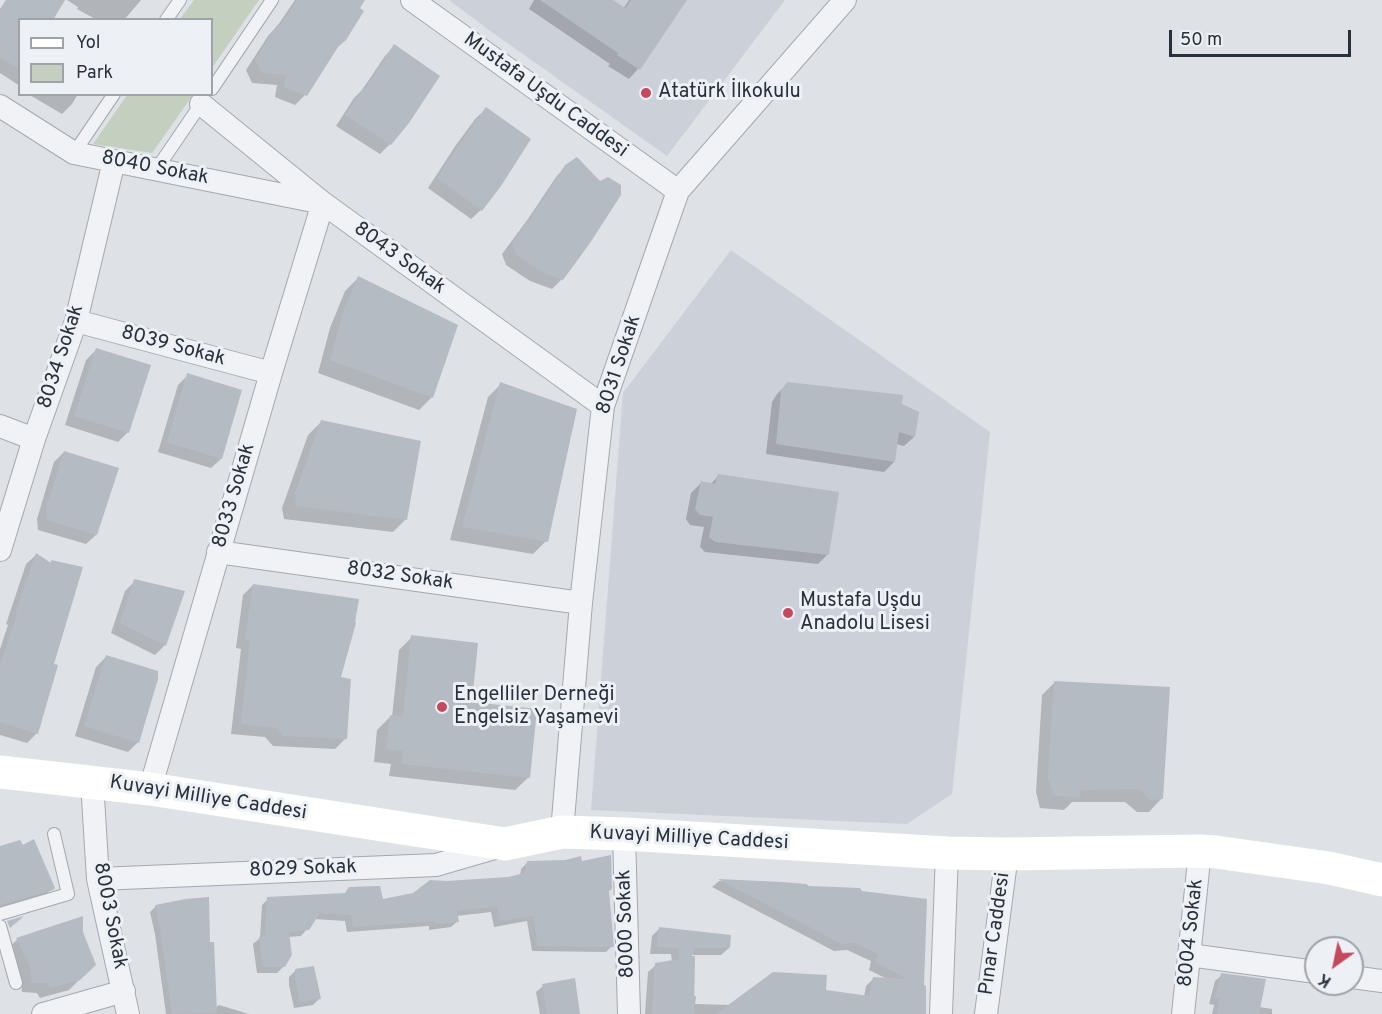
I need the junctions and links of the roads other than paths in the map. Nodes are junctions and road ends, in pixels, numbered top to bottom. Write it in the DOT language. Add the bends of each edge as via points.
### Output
graph roads {
  1 [pos="180,0"];
  2 [pos="272,0"];
  3 [pos="412,0"];
  4 [pos="845,0"];
  5 [pos="167,18"];
  6 [pos="213,86"];
  7 [pos="113,96"];
  8 [pos="206,96"];
  9 [pos="0,106"];
  10 [pos="74,153"];
  11 [pos="114,162"];
  12 [pos="156,170"];
  13 [pos="678,191"];
  14 [pos="323,203"];
  15 [pos="76,321"];
  16 [pos="271,373"];
  17 [pos="603,406"];
  18 [pos="0,426"];
  19 [pos="34,439"];
  20 [pos="0,550"];
  21 [pos="218,552"];
  22 [pos="581,603"];
  23 [pos="0,772"];
  24 [pos="92,782"];
  25 [pos="150,789"];
  26 [pos="562,832"];
  27 [pos="54,834"];
  28 [pos="624,834"];
  29 [pos="505,844"];
  30 [pos="1200,851"];
  31 [pos="947,853"];
  32 [pos="1007,854"];
  33 [pos="98,879"];
  34 [pos="1382,880"];
  35 [pos="0,914"];
  36 [pos="0,926"];
  37 [pos="1189,954"];
  38 [pos="1304,970"];
  39 [pos="1364,979"];
  40 [pos="1382,981"];
  41 [pos="16,983"];
  42 [pos="124,991"];
  43 [pos="43,1014"];
  44 [pos="128,1014"];
  45 [pos="629,1014"];
  46 [pos="941,1014"];
  47 [pos="986,1014"];
  48 [pos="1183,1014"];
  1 -- 5 [label="lane"];
  2 -- 6 [label="lane"];
  3 -- 13 [label="street, Mustafa Uşdu Caddesi"];
  4 -- 13 [label="street, 8031 Sokak"];
  7 -- 10 [label="lane"];
  8 -- 12 [label="lane"];
  8 -- 14 [label="street, 8043 Sokak"];
  9 -- 10 [label="street, 8040 Sokak"];
  10 -- 11 [label="street, 8040 Sokak"];
  11 -- 12 [label="street, 8040 Sokak"];
  11 -- 15 [label="street, 8034 Sokak"];
  12 -- 14 [label="street, 8040 Sokak"];
  13 -- 17 [label="street, 8031 Sokak"];
  14 -- 16 [label="street, 8033 Sokak"];
  14 -- 17 [label="street, 8043 Sokak"];
  15 -- 16 [label="street, 8039 Sokak"];
  15 -- 19 [label="street, 8034 Sokak"];
  16 -- 21 [label="street, 8033 Sokak"];
  17 -- 22 [label="street, 8031 Sokak"];
  18 -- 19 [label="street"];
  19 -- 20 [label="street, 8034 Sokak"];
  21 -- 22 [label="street, 8032 Sokak"];
  21 -- 25 [label="street, 8033 Sokak"];
  22 -- 26 [label="street, 8031 Sokak"];
  23 -- 24 [label="main road, Kuvayi Milliye Caddesi"];
  24 -- 25 [label="main road, Kuvayi Milliye Caddesi"];
  24 -- 33 [label="street, 8003 Sokak"];
  25 -- 29 [label="main road, Kuvayi Milliye Caddesi"];
  26 -- 28 [label="main road, Kuvayi Milliye Caddesi"];
  26 -- 29 [label="main road, Kuvayi Milliye Caddesi"];
  27 -- 35 [label="lane" via="68,894"];
  28 -- 31 [label="main road, Kuvayi Milliye Caddesi"];
  28 -- 45 [label="street, 8000 Sokak"];
  29 -- 33 [label="street, 8029 Sokak" via="436,865"];
  30 -- 32 [label="main road, Kuvayi Milliye Caddesi"];
  30 -- 34 [label="main road, Kuvayi Milliye Caddesi" via="1329,868"];
  30 -- 37 [label="street, 8004 Sokak"];
  31 -- 32 [label="main road, Kuvayi Milliye Caddesi"];
  31 -- 46 [label="street"];
  32 -- 47 [label="street, Pınar Caddesi"];
  33 -- 42 [label="street, 8003 Sokak"];
  36 -- 41 [label="lane"];
  37 -- 38 [label="street"];
  37 -- 48 [label="street, 8004 Sokak"];
  39 -- 40 [label="street"];
  42 -- 43 [label="street"];
  42 -- 44 [label="street, 8003 Sokak"];
}
